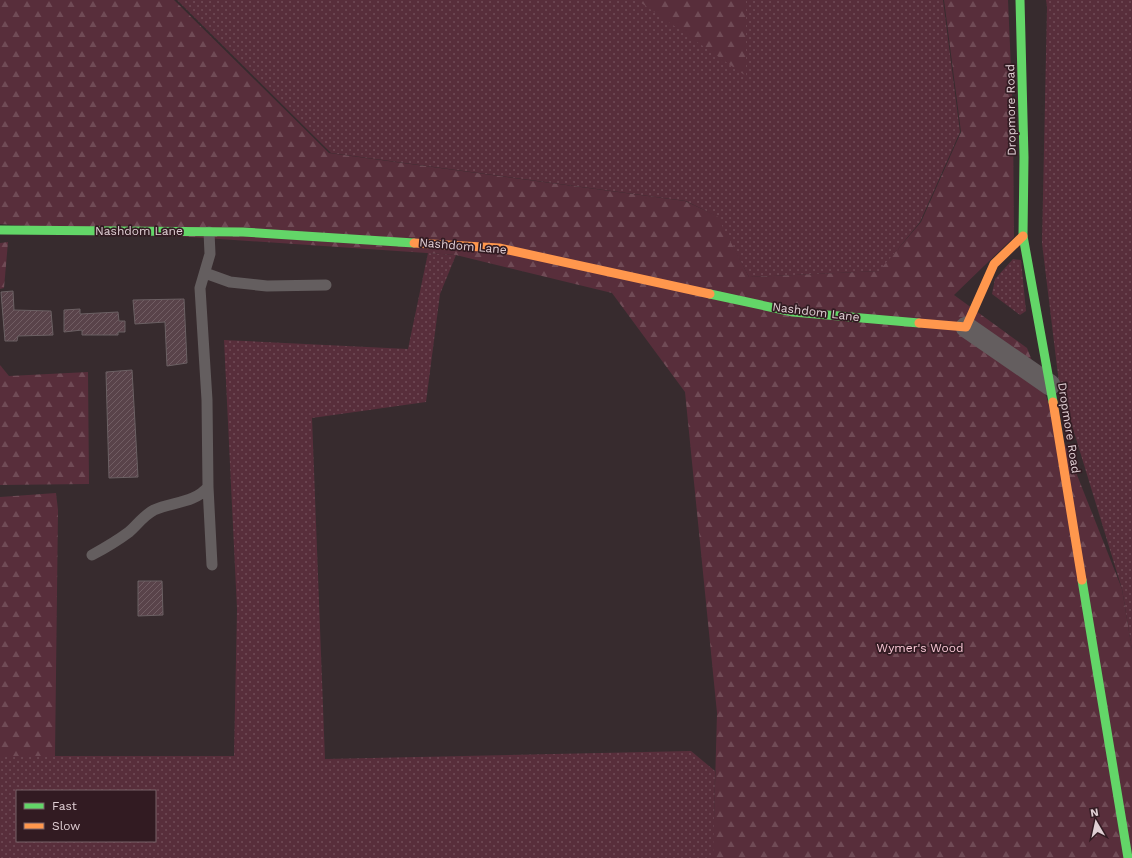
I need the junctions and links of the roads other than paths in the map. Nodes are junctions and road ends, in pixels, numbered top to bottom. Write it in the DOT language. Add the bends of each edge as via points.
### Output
graph roads {
  1 [pos="1020,0"];
  2 [pos="0,230"];
  3 [pos="209,232"];
  4 [pos="1023,236"];
  5 [pos="205,273"];
  6 [pos="326,285"];
  7 [pos="966,327"];
  8 [pos="1050,385"];
  9 [pos="208,487"];
  10 [pos="92,555"];
  11 [pos="212,565"];
  12 [pos="1128,858"];
  1 -- 4 [label="street, Dropmore Road" via="1024,157"];
  2 -- 3 [label="street, Nashdom Lane"];
  3 -- 5 [label="lane" via="210,254"];
  3 -- 7 [label="street, Nashdom Lane" via="500,248 793,312"];
  4 -- 7 [label="street" via="994,264"];
  4 -- 8 [label="street, Dropmore Road"];
  5 -- 6 [label="lane" via="230,282 267,286"];
  5 -- 9 [label="lane" via="200,288 207,400"];
  7 -- 8 [label="street, Nashdom Lane"];
  8 -- 12 [label="street, Dropmore Road"];
  9 -- 10 [label="lane" via="186,500 155,509 130,531"];
  9 -- 11 [label="lane"];
}
